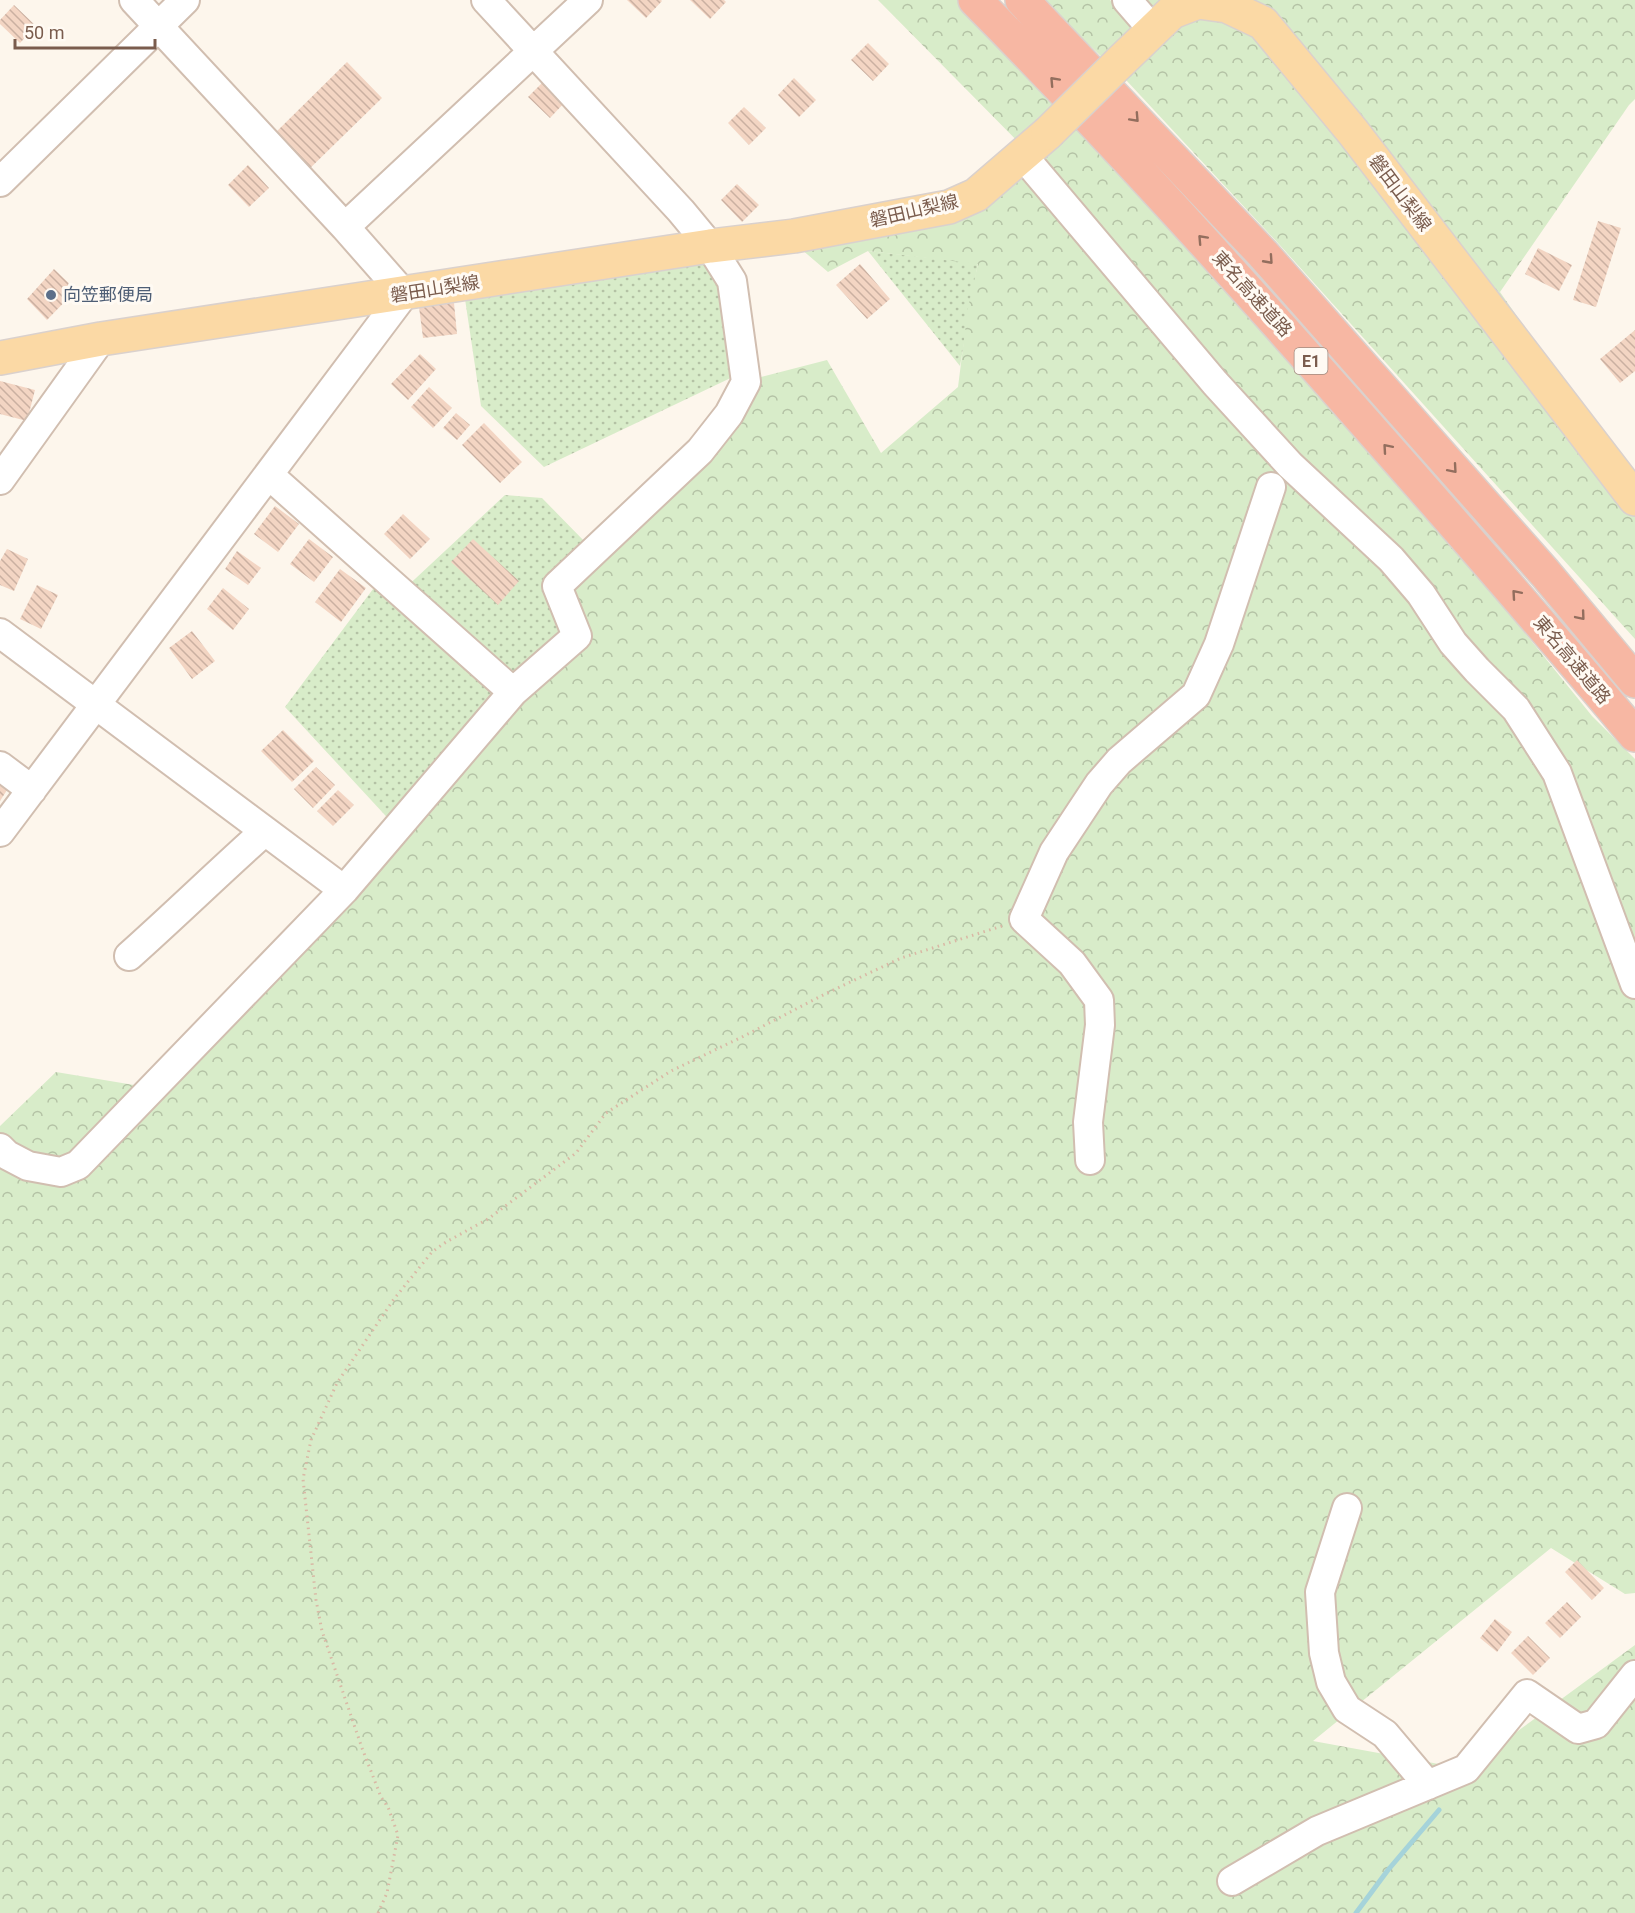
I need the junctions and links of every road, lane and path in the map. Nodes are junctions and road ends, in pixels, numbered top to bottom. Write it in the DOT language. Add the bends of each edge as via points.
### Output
graph roads {
  1 [pos="134,0"];
  2 [pos="184,0"];
  3 [pos="486,0"];
  4 [pos="588,0"];
  5 [pos="975,0"];
  6 [pos="1022,0"];
  7 [pos="1127,0"];
  8 [pos="1161,16"];
  9 [pos="158,26"];
  10 [pos="533,51"];
  11 [pos="1023,156"];
  12 [pos="0,182"];
  13 [pos="345,227"];
  14 [pos="710,246"];
  15 [pos="404,294"];
  16 [pos="101,339"];
  17 [pos="0,358"];
  18 [pos="269,474"];
  19 [pos="0,480"];
  20 [pos="1271,487"];
  21 [pos="1635,499"];
  22 [pos="0,633"];
  23 [pos="1635,681"];
  24 [pos="513,692"];
  25 [pos="96,703"];
  26 [pos="1635,735"];
  27 [pos="0,766"];
  28 [pos="32,790"];
  29 [pos="265,831"];
  30 [pos="0,832"];
  31 [pos="344,890"];
  32 [pos="1024,919"];
  33 [pos="129,956"];
  34 [pos="1635,984"];
  35 [pos="0,1148"];
  36 [pos="1090,1160"];
  37 [pos="1347,1508"];
  38 [pos="1635,1676"];
  39 [pos="1428,1785"];
  40 [pos="1232,1881"];
  41 [pos="378,1913"];
  1 -- 9 [label="street"];
  2 -- 9 [label="street"];
  3 -- 10 [label="street"];
  4 -- 10 [label="street"];
  26 -- 5 [label="highway, 東名高速道路 / E1, one-way" via="1237,277"];
  6 -- 23 [label="highway, 東名高速道路 / E1, one-way" via="1263,254 1545,573"];
  7 -- 8 [label="street"];
  8 -- 11 [label="main road, 磐田山梨線, bridge" via="1119,63"];
  8 -- 21 [label="main road, 磐田山梨線" via="1198,2 1227,6 1263,23 1353,132"];
  9 -- 12 [label="street"];
  9 -- 13 [label="street"];
  10 -- 13 [label="street"];
  10 -- 14 [label="street"];
  11 -- 14 [label="main road, 磐田山梨線" via="976,195 950,207 794,236"];
  11 -- 34 [label="street" via="1215,384 1290,465 1391,559 1421,594 1453,643 1516,708 1557,773"];
  13 -- 15 [label="street"];
  14 -- 15 [label="main road, 磐田山梨線"];
  14 -- 24 [label="street" via="732,281 746,382 729,414 700,451 557,586 577,636"];
  15 -- 16 [label="main road, 磐田山梨線"];
  15 -- 18 [label="street"];
  16 -- 17 [label="main road, 磐田山梨線"];
  16 -- 19 [label="street"];
  18 -- 24 [label="street"];
  18 -- 25 [label="street"];
  20 -- 32 [label="street" via="1219,644 1196,694 1099,783 1054,852"];
  22 -- 25 [label="street"];
  24 -- 31 [label="street"];
  25 -- 28 [label="street"];
  25 -- 29 [label="street"];
  27 -- 28 [label="street"];
  28 -- 30 [label="street"];
  29 -- 31 [label="street"];
  29 -- 33 [label="street"];
  31 -- 35 [label="street" via="78,1165 61,1172 28,1166"];
  32 -- 36 [label="street" via="1072,963 1099,1000 1100,1025 1088,1122"];
  32 -- 41 [label="path" via="901,958 671,1071 606,1113 576,1153 488,1219 432,1252 394,1299 337,1383 311,1440 303,1479 322,1631 362,1748 398,1835 387,1893"];
  37 -- 39 [label="street" via="1320,1592 1324,1653 1331,1682 1347,1709 1385,1734"];
  38 -- 39 [label="street" via="1596,1724 1578,1729 1527,1694 1466,1769"];
  39 -- 40 [label="street" via="1317,1831"];
}
